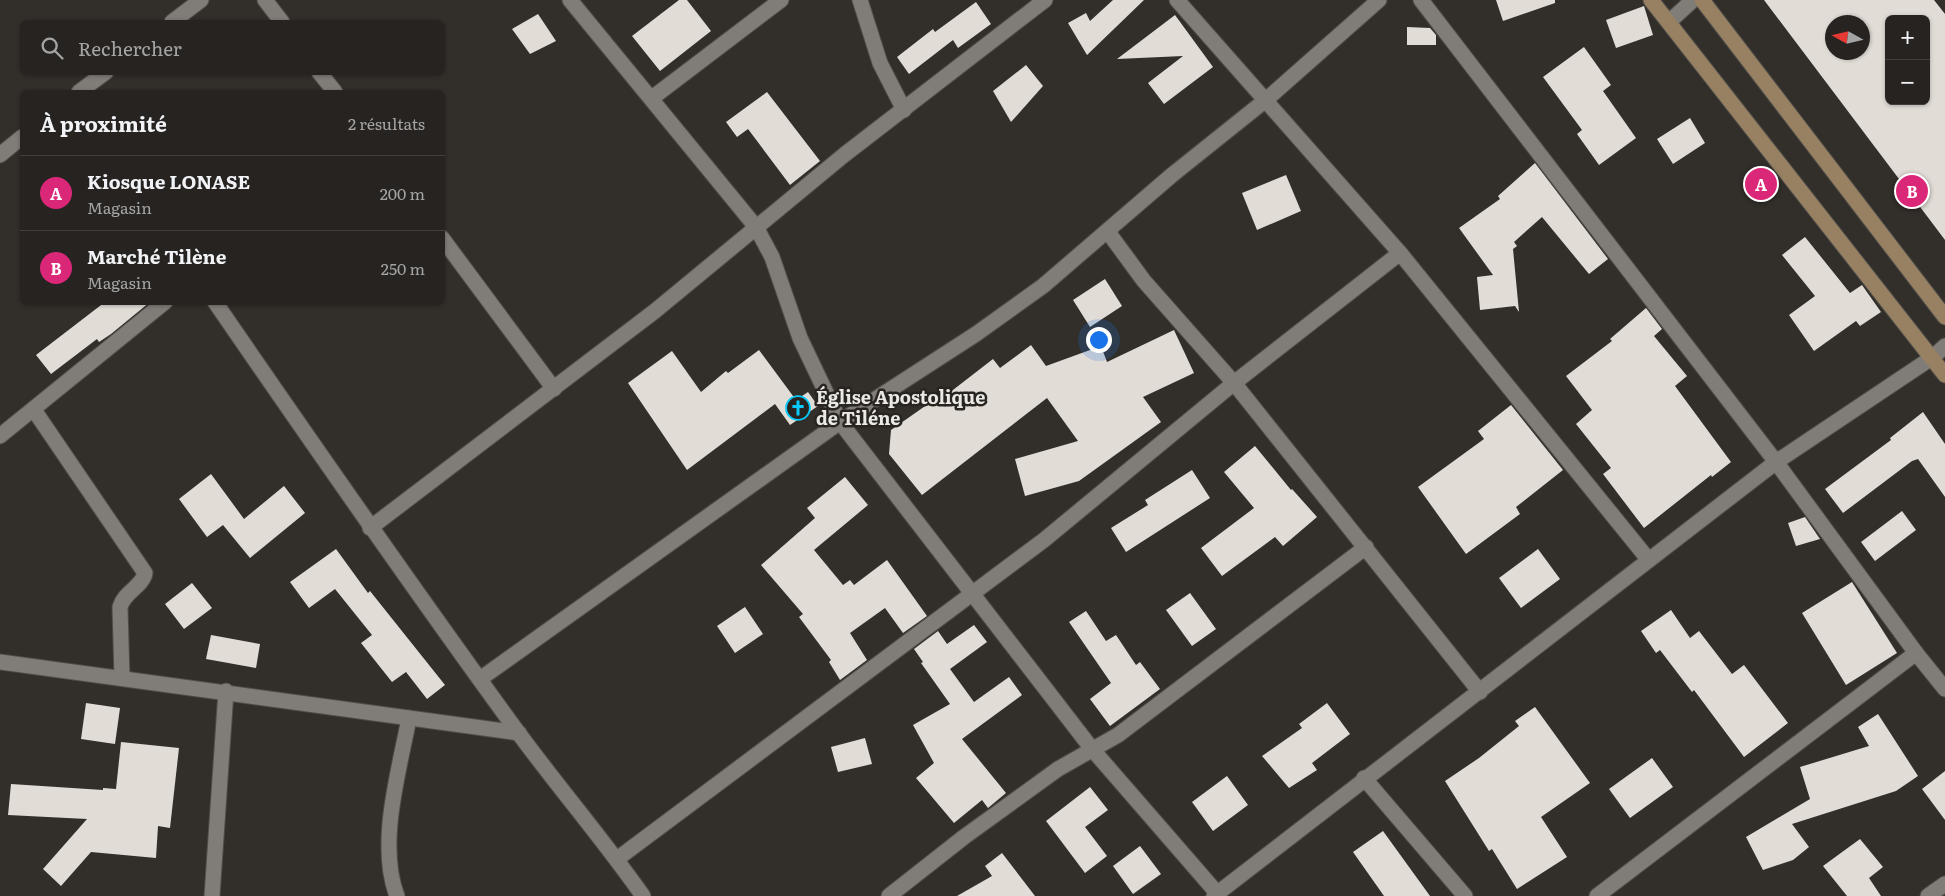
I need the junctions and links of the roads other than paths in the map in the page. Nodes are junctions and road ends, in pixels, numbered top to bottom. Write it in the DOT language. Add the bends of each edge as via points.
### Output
graph roads {
  1 [pos="201,0"];
  2 [pos="265,0"];
  3 [pos="570,0"];
  4 [pos="781,0"];
  5 [pos="860,0"];
  6 [pos="1044,0"];
  7 [pos="1177,0"];
  8 [pos="1421,0"];
  9 [pos="1651,0"];
  10 [pos="1693,0"];
  11 [pos="1702,0"];
  12 [pos="1376,1"];
  13 [pos="175,20"];
  14 [pos="280,20"];
  15 [pos="1668,22"];
  16 [pos="102,75"];
  17 [pos="322,75"];
  18 [pos="83,90"];
  19 [pos="333,90"];
  20 [pos="652,98"];
  21 [pos="1267,99"];
  22 [pos="904,110"];
  23 [pos="20,139"];
  24 [pos="0,155"];
  25 [pos="756,227"];
  26 [pos="1108,232"];
  27 [pos="445,242"];
  28 [pos="1400,253"];
  29 [pos="161,305"];
  30 [pos="217,305"];
  31 [pos="1945,317"];
  32 [pos="1945,346"];
  33 [pos="1933,357"];
  34 [pos="1945,374"];
  35 [pos="1234,383"];
  36 [pos="554,389"];
  37 [pos="34,410"];
  38 [pos="840,422"];
  39 [pos="0,436"];
  40 [pos="1776,462"];
  41 [pos="370,528"];
  42 [pos="1366,547"];
  43 [pos="1648,559"];
  44 [pos="972,592"];
  45 [pos="1916,653"];
  46 [pos="0,662"];
  47 [pos="122,678"];
  48 [pos="480,679"];
  49 [pos="1945,689"];
  50 [pos="226,691"];
  51 [pos="1480,692"];
  52 [pos="409,718"];
  53 [pos="519,733"];
  54 [pos="1092,749"];
  55 [pos="1364,778"];
  56 [pos="617,859"];
  57 [pos="1945,884"];
  58 [pos="1216,895"];
  59 [pos="212,896"];
  60 [pos="398,896"];
  61 [pos="643,896"];
  62 [pos="889,896"];
  63 [pos="1465,896"];
  64 [pos="1597,896"];
  65 [pos="1928,896"];
  1 -- 13 [label="street"];
  2 -- 14 [label="street"];
  3 -- 20 [label="street"];
  4 -- 20 [label="street"];
  5 -- 22 [label="street" via="880,63"];
  6 -- 22 [label="street"];
  7 -- 21 [label="street"];
  8 -- 40 [label="street"];
  9 -- 15 [label="street"];
  10 -- 15 [label="street"];
  11 -- 31 [label="street"];
  12 -- 21 [label="street"];
  15 -- 33 [label="street"];
  16 -- 18 [label="street"];
  17 -- 19 [label="street"];
  20 -- 25 [label="street"];
  21 -- 26 [label="street" via="1165,181"];
  21 -- 28 [label="street"];
  22 -- 25 [label="street"];
  23 -- 24 [label="street"];
  25 -- 36 [label="street"];
  25 -- 38 [label="street" via="772,257 800,338"];
  26 -- 35 [label="street" via="1144,281"];
  26 -- 38 [label="street" via="1043,286 984,328"];
  27 -- 36 [label="street"];
  28 -- 35 [label="street"];
  28 -- 43 [label="street"];
  29 -- 37 [label="street"];
  30 -- 41 [label="street"];
  32 -- 33 [label="street"];
  33 -- 34 [label="street"];
  33 -- 40 [label="street"];
  35 -- 42 [label="street"];
  35 -- 44 [label="street" via="1052,534"];
  36 -- 41 [label="street"];
  37 -- 39 [label="street"];
  37 -- 47 [label="street" via="145,573 120,606"];
  38 -- 44 [label="street"];
  38 -- 48 [label="street"];
  40 -- 43 [label="street"];
  40 -- 45 [label="street"];
  41 -- 48 [label="street"];
  42 -- 51 [label="street"];
  42 -- 54 [label="street" via="1118,735"];
  43 -- 51 [label="street"];
  44 -- 54 [label="street"];
  44 -- 56 [label="street"];
  45 -- 49 [label="street"];
  45 -- 64 [label="street"];
  46 -- 47 [label="street"];
  47 -- 50 [label="street"];
  48 -- 53 [label="street"];
  50 -- 52 [label="street"];
  50 -- 59 [label="street"];
  51 -- 55 [label="street"];
  52 -- 53 [label="street"];
  52 -- 60 [label="street" via="391,829 390,872"];
  53 -- 56 [label="street"];
  54 -- 58 [label="street"];
  54 -- 62 [label="street" via="1058,769 964,837"];
  55 -- 58 [label="street"];
  55 -- 63 [label="street"];
  56 -- 61 [label="street"];
  57 -- 65 [label="street"];
}
